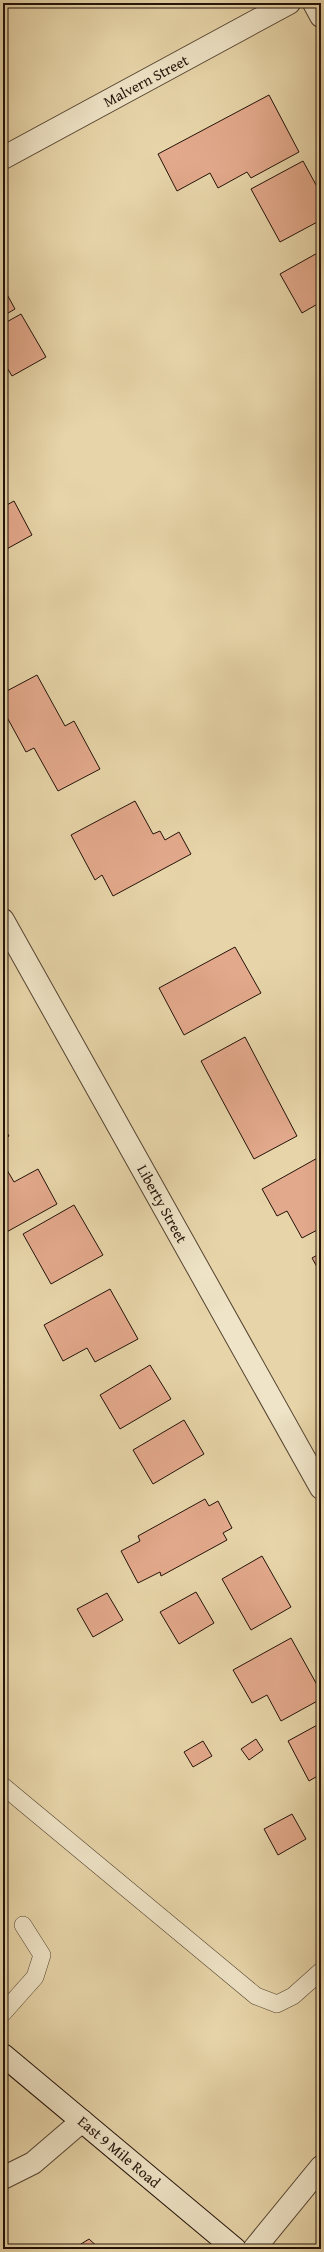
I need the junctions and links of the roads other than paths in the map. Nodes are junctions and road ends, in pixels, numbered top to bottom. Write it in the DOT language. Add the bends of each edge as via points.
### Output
graph roads {
  1 [pos="289,3"];
  2 [pos="314,3"];
  3 [pos="321,16"];
  4 [pos="3,158"];
  5 [pos="3,920"];
  6 [pos="321,1488"];
  7 [pos="3,1786"];
  8 [pos="23,1925"];
  9 [pos="321,1971"];
  10 [pos="3,2013"];
  11 [pos="3,2055"];
  12 [pos="82,2120"];
  13 [pos="321,2167"];
  14 [pos="3,2178"];
  15 [pos="235,2249"];
  16 [pos="254,2249"];
  1 -- 4 [label="street, Malvern Street"];
  2 -- 3 [label="street"];
  5 -- 6 [label="street, Liberty Street"];
  7 -- 9 [label="lane" via="256,1996 277,2004 293,1996"];
  8 -- 10 [label="lane" via="42,1955 35,1977"];
  11 -- 12 [label="street, East 9 Mile Road"];
  12 -- 14 [label="street" via="33,2163"];
  12 -- 15 [label="street, East 9 Mile Road"];
  13 -- 16 [label="street"];
}
